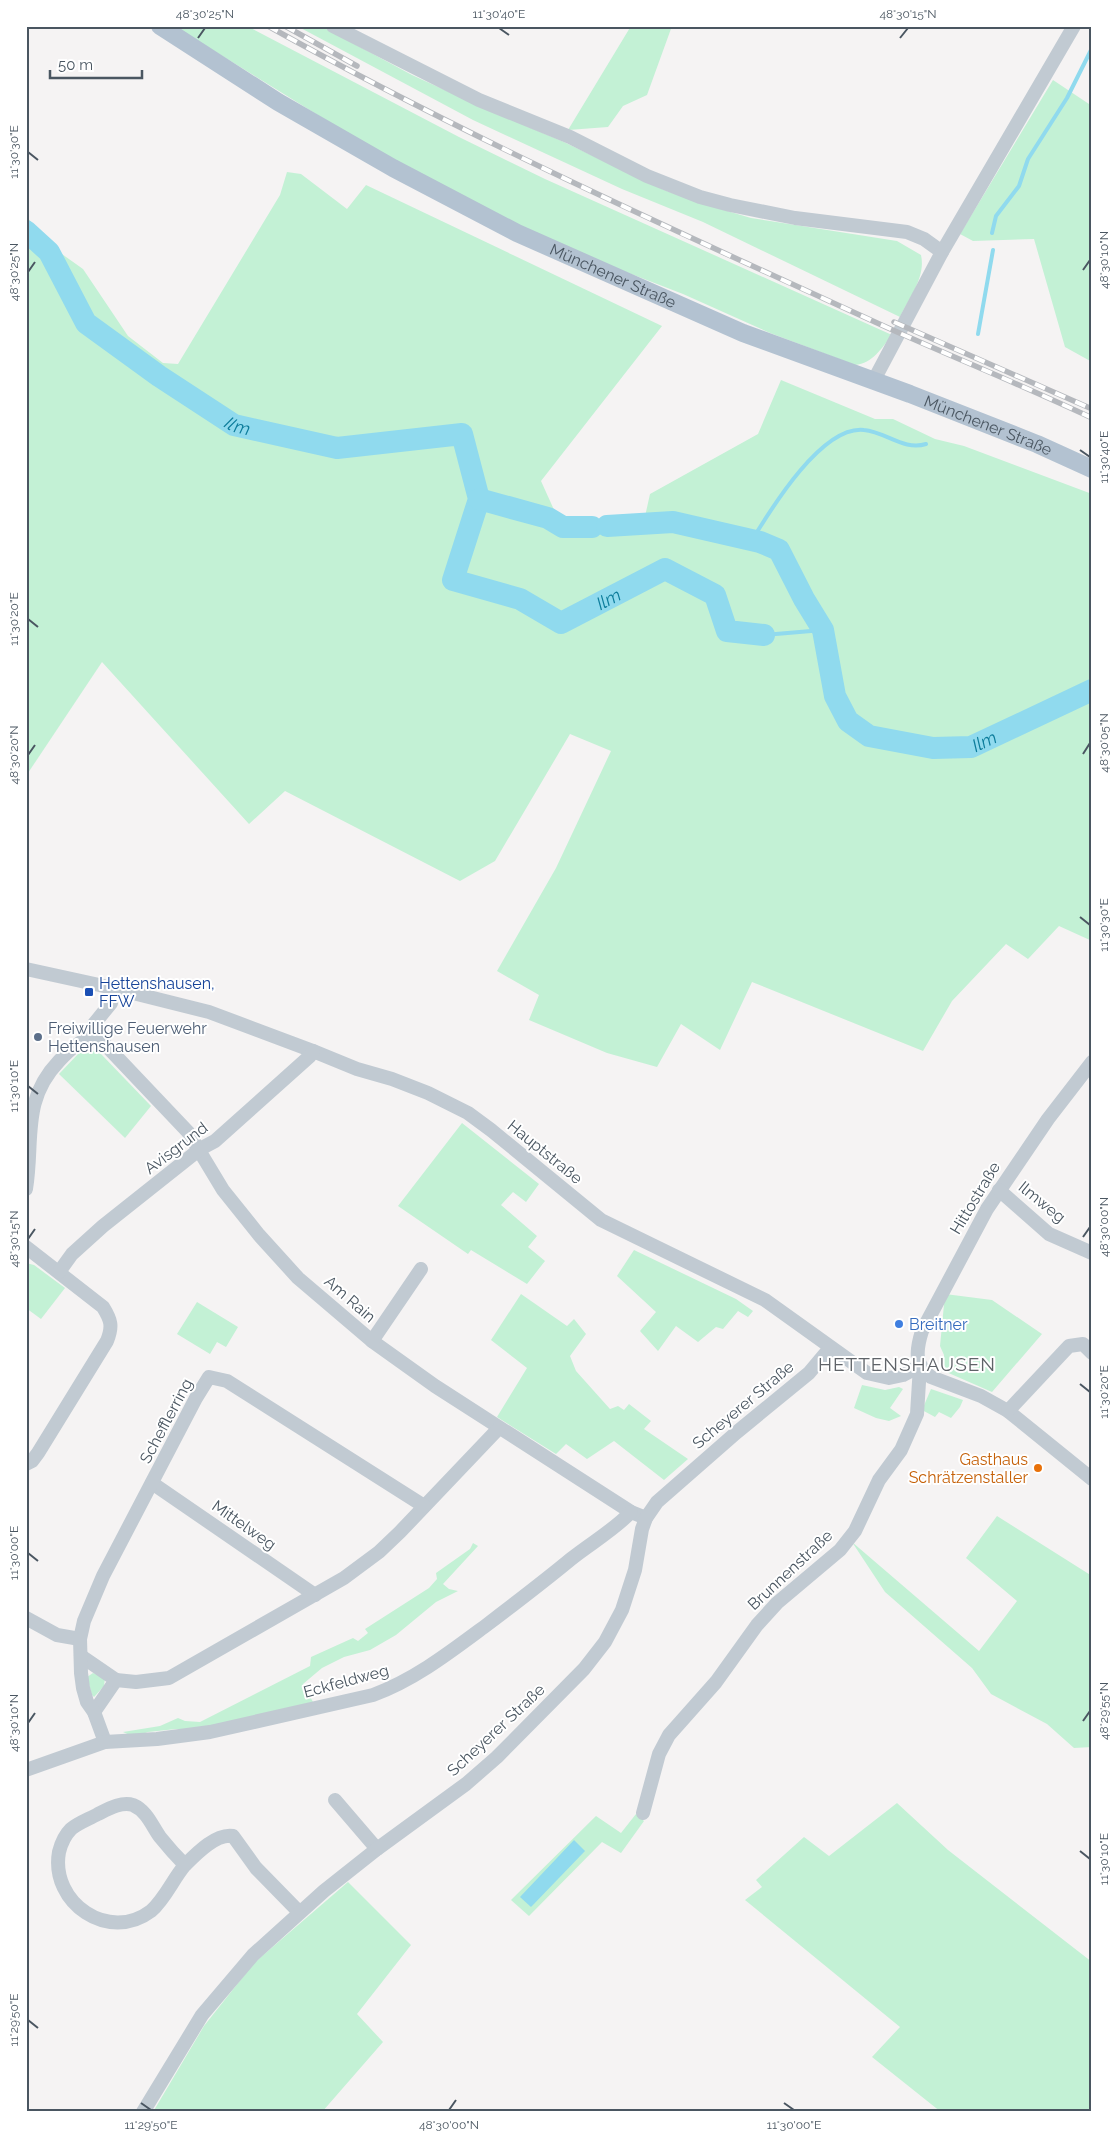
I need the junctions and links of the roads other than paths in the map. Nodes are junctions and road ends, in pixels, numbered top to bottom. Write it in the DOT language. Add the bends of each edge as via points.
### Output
graph roads {
  1 [pos="160,26"];
  2 [pos="333,26"];
  3 [pos="1074,26"];
  4 [pos="942,252"];
  5 [pos="874,380"];
  6 [pos="1092,469"];
  7 [pos="26,969"];
  8 [pos="113,988"];
  9 [pos="96,1035"];
  10 [pos="313,1051"];
  11 [pos="1092,1062"];
  12 [pos="200,1150"];
  13 [pos="26,1189"];
  14 [pos="999,1190"];
  15 [pos="26,1247"];
  16 [pos="1092,1254"];
  17 [pos="421,1269"];
  18 [pos="59,1272"];
  19 [pos="372,1341"];
  20 [pos="830,1348"];
  21 [pos="1092,1353"];
  22 [pos="920,1366"];
  23 [pos="1008,1411"];
  24 [pos="499,1428"];
  25 [pos="26,1464"];
  26 [pos="1092,1479"];
  27 [pos="152,1483"];
  28 [pos="424,1506"];
  29 [pos="631,1512"];
  30 [pos="646,1518"];
  31 [pos="315,1595"];
  32 [pos="26,1618"];
  33 [pos="80,1639"];
  34 [pos="80,1656"];
  35 [pos="116,1680"];
  36 [pos="94,1712"];
  37 [pos="105,1742"];
  38 [pos="26,1770"];
  39 [pos="335,1800"];
  40 [pos="644,1813"];
  41 [pos="377,1849"];
  42 [pos="185,1865"];
  43 [pos="300,1912"];
  44 [pos="143,2112"];
  1 -- 5 [label="main road, Münchener Straße" via="278,102 518,233 744,333"];
  2 -- 4 [label="street" via="479,100 570,137 673,187 759,211 907,232"];
  3 -- 4 [label="street"];
  4 -- 5 [label="street"];
  5 -- 6 [label="main road, Münchener Straße"];
  7 -- 8 [label="street, Hauptstraße"];
  8 -- 9 [label="street" via="110,1002 94,1024"];
  8 -- 10 [label="street, Hauptstraße" via="209,1012"];
  9 -- 12 [label="street, Am Rain" via="181,1124"];
  9 -- 13 [label="street" via="72,1047 44,1078 38,1090 32,1116"];
  10 -- 12 [label="street, Avisgrund" via="215,1141"];
  10 -- 20 [label="street, Hauptstraße" via="406,1084 468,1113 601,1220 765,1300"];
  11 -- 14 [label="street, Hittostraße"];
  12 -- 18 [label="street, Avisgrund" via="92,1236 72,1254"];
  12 -- 19 [label="street, Am Rain" via="223,1190 278,1257"];
  14 -- 16 [label="street, Ilmweg" via="1050,1234"];
  14 -- 22 [label="street, Hittostraße" via="922,1331 917,1346"];
  15 -- 18 [label="street"];
  17 -- 19 [label="street"];
  18 -- 25 [label="street" via="103,1306 112,1328 38,1453"];
  19 -- 24 [label="street, Am Rain"];
  20 -- 22 [label="street, Hauptstraße" via="861,1370 877,1376 903,1375"];
  20 -- 30 [label="street, Scheyerer Straße" via="809,1373 671,1488"];
  21 -- 23 [label="street" via="1084,1344 1069,1346"];
  22 -- 23 [label="street" via="932,1377 981,1396"];
  22 -- 40 [label="street, Brunnenstraße" via="916,1414 901,1450 879,1480 855,1531 840,1550 777,1603 716,1682 669,1734 659,1754"];
  23 -- 26 [label="street"];
  24 -- 28 [label="street"];
  24 -- 29 [label="street, Am Rain"];
  27 -- 28 [label="street, Schefflerring" via="209,1377 226,1381"];
  27 -- 31 [label="street, Mittelweg"];
  27 -- 33 [label="street, Schefflerring" via="90,1604"];
  28 -- 31 [label="street" via="379,1552"];
  29 -- 30 [label="street, Am Rain"];
  29 -- 37 [label="street, Eckfeldweg" via="459,1646 395,1687 373,1695 210,1732"];
  30 -- 41 [label="street, Scheyerer Straße" via="622,1610 605,1642 584,1669 498,1757"];
  31 -- 35 [label="street" via="169,1678 136,1682"];
  32 -- 33 [label="street" via="57,1636"];
  33 -- 34 [label="street, Schefflerring"];
  34 -- 35 [label="street"];
  34 -- 36 [label="street, Schefflerring" via="83,1688"];
  35 -- 36 [label="street"];
  36 -- 37 [label="street, Schefflerring"];
  37 -- 38 [label="street, Eckfeldweg"];
  39 -- 41 [label="street"];
  41 -- 43 [label="street, Scheyerer Straße"];
  42 -- 42 [label="street" via="146,1815 133,1805 125,1804 71,1829 60,1849 58,1865 62,1885 80,1910 99,1919 119,1922 152,1910"];
  42 -- 43 [label="street" via="208,1845 231,1835 263,1876"];
  43 -- 44 [label="street, Scheyerer Straße" via="253,1954 215,1999"];
}
